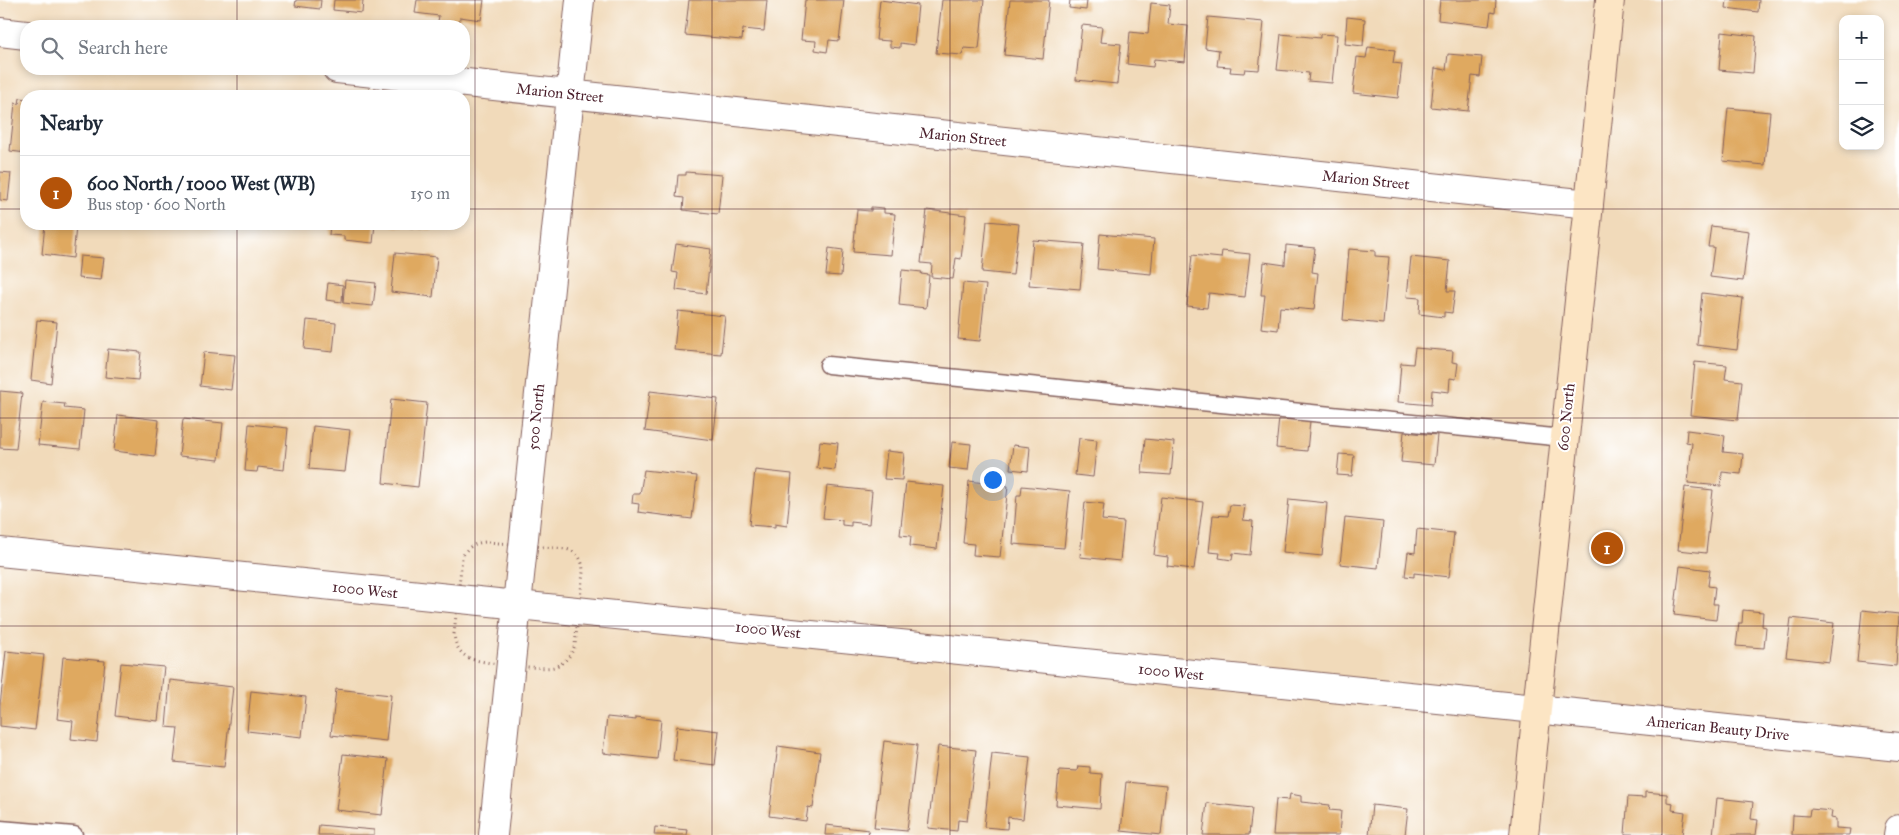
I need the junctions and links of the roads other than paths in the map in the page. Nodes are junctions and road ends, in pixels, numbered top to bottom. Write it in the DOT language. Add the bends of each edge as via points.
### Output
graph roads {
  1 [pos="580,0"];
  2 [pos="1610,0"];
  3 [pos="0,32"];
  4 [pos="20,34"];
  5 [pos="393,75"];
  6 [pos="570,94"];
  7 [pos="1589,204"];
  8 [pos="828,365"];
  9 [pos="1564,438"];
  10 [pos="0,552"];
  11 [pos="517,605"];
  12 [pos="1536,709"];
  13 [pos="1899,747"];
  14 [pos="0,829"];
  15 [pos="1899,829"];
  16 [pos="74,835"];
  17 [pos="493,835"];
  18 [pos="1524,835"];
  19 [pos="1898,835"];
  1 -- 6 [label="street, 500 North"];
  2 -- 7 [label="main road, 600 North"];
  3 -- 4 [label="street"];
  5 -- 6 [label="street, Marion Street"];
  6 -- 7 [label="street, Marion Street"];
  6 -- 11 [label="street, 500 North"];
  7 -- 9 [label="main road, 600 North"];
  8 -- 9 [label="lane"];
  9 -- 12 [label="main road, 600 North"];
  10 -- 11 [label="street, 1000 West"];
  11 -- 12 [label="street, 1000 West"];
  11 -- 17 [label="street, 500 North"];
  12 -- 13 [label="street, American Beauty Drive"];
  12 -- 18 [label="main road, 600 North"];
  14 -- 16 [label="lane"];
  15 -- 19 [label="street"];
}
